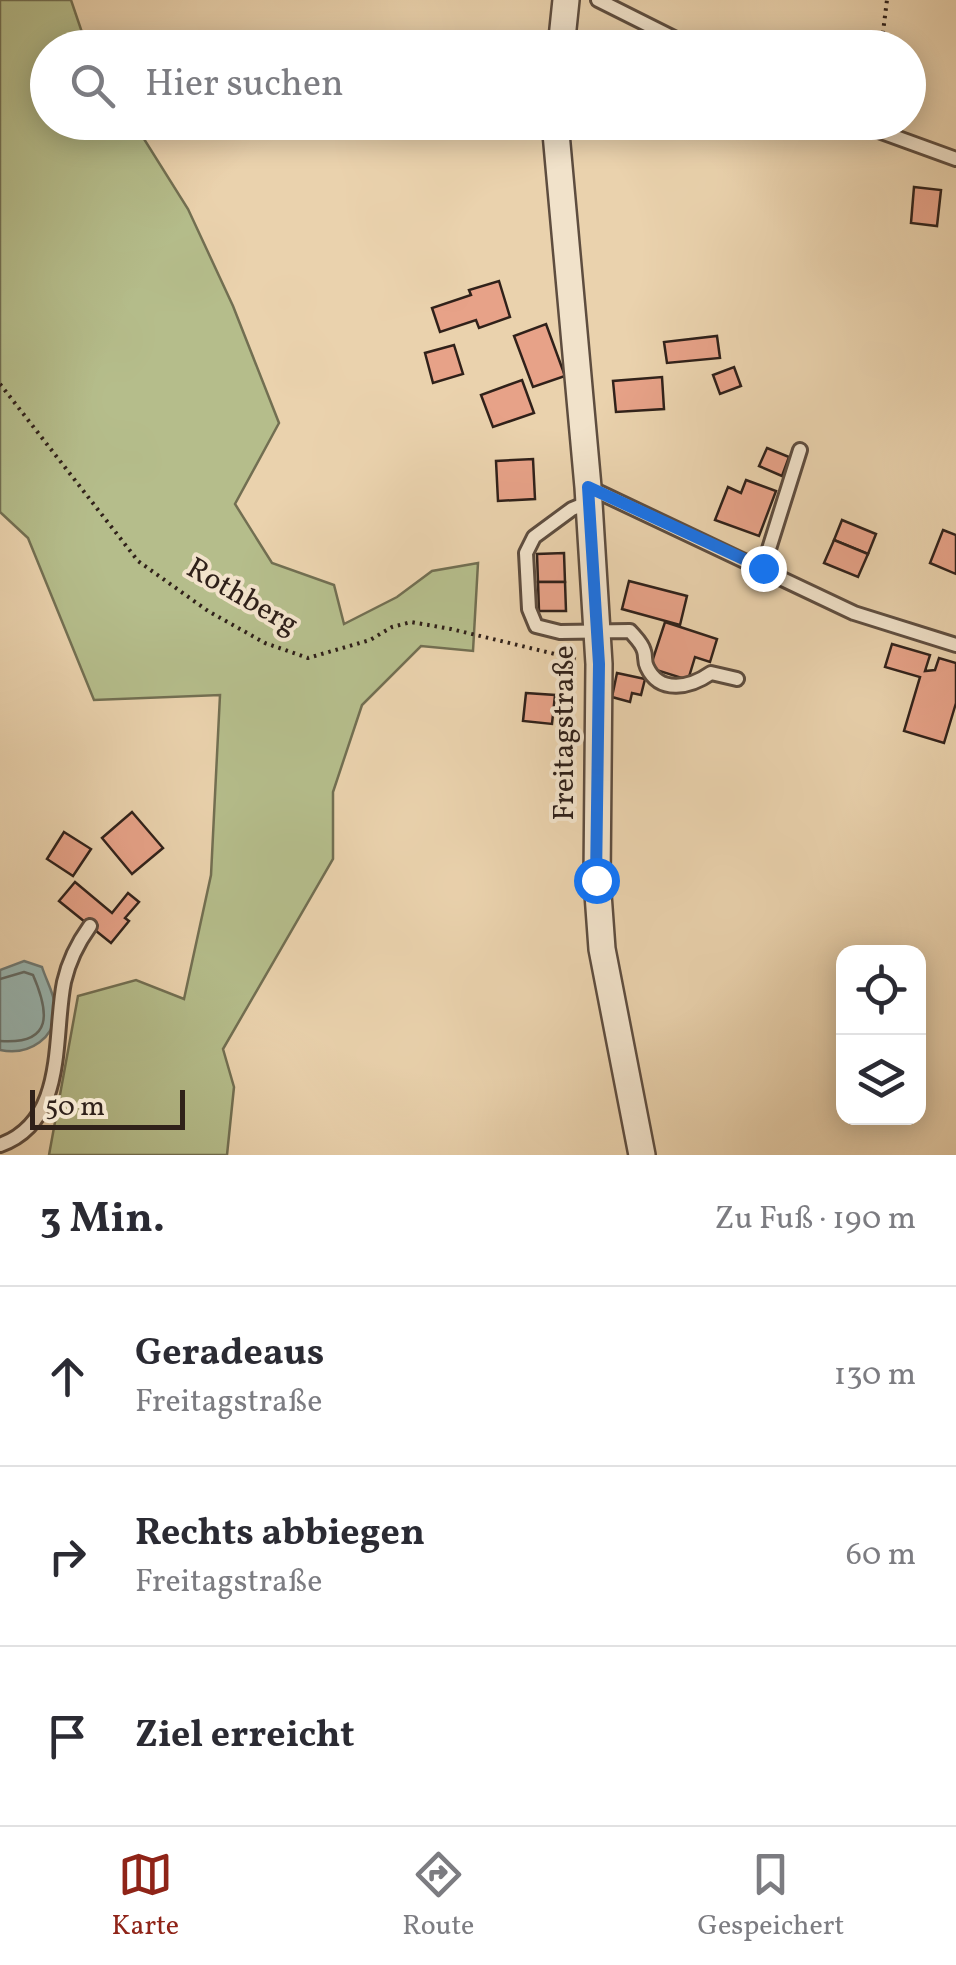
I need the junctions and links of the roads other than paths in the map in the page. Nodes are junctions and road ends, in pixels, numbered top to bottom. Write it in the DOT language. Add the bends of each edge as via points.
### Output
graph roads {
  1 [pos="566,0"];
  2 [pos="598,0"];
  3 [pos="563,30"];
  4 [pos="658,30"];
  5 [pos="557,140"];
  6 [pos="902,140"];
  7 [pos="956,160"];
  8 [pos="800,450"];
  9 [pos="588,494"];
  10 [pos="763,568"];
  11 [pos="597,632"];
  12 [pos="956,645"];
  13 [pos="737,679"];
  14 [pos="90,926"];
  15 [pos="0,1145"];
  16 [pos="642,1155"];
  1 -- 3 [label="street"];
  2 -- 4 [label="lane"];
  5 -- 9 [label="street, Freitagstraße"];
  6 -- 7 [label="lane"];
  8 -- 10 [label="lane"];
  9 -- 10 [label="lane"];
  9 -- 11 [label="street, Freitagstraße"];
  9 -- 11 [label="lane" via="534,537 526,553 529,609 536,626"];
  10 -- 12 [label="lane" via="854,614"];
  11 -- 13 [label="lane" via="630,631 660,683 682,687 711,672"];
  11 -- 16 [label="street, Freitagstraße" via="596,880 602,949"];
  14 -- 15 [label="lane" via="74,948 64,982 55,1068 40,1116 18,1139"];
}
